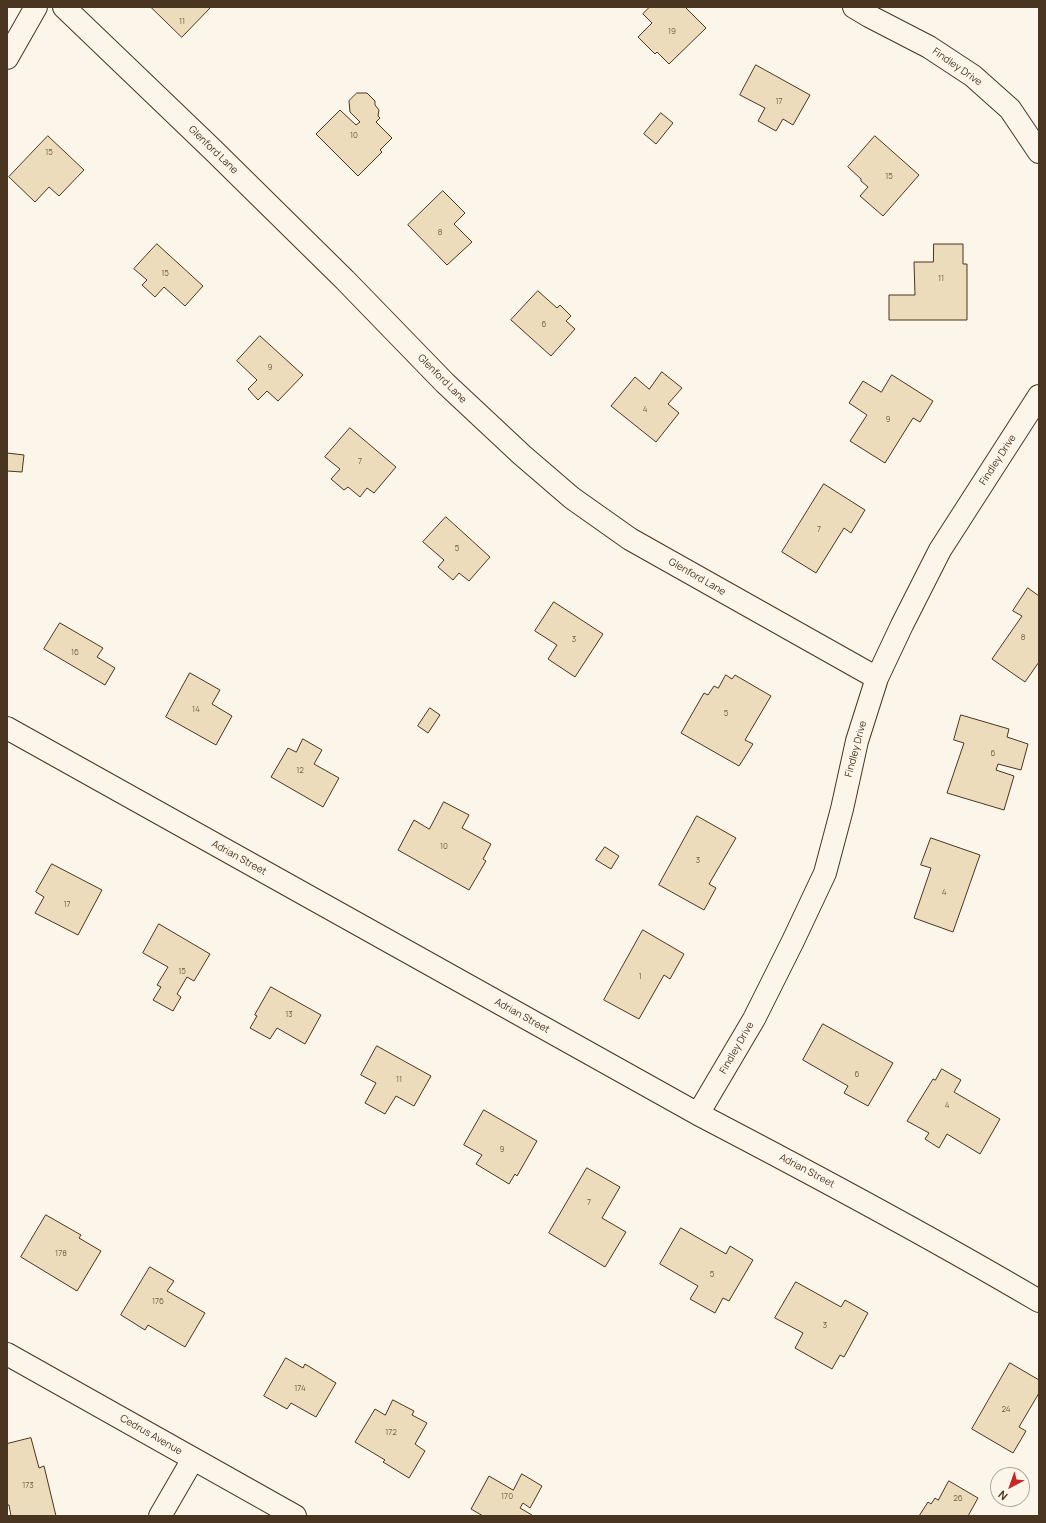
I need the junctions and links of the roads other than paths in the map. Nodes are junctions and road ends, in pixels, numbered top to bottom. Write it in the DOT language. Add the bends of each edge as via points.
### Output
graph roads {
  1 [pos="36,7"];
  2 [pos="64,7"];
  3 [pos="854,7"];
  4 [pos="7,58"];
  5 [pos="1039,152"];
  6 [pos="1039,396"];
  7 [pos="877,678"];
  8 [pos="7,728"];
  9 [pos="698,1114"];
  10 [pos="1039,1301"];
  11 [pos="7,1354"];
  12 [pos="193,1459"];
  13 [pos="160,1516"];
  14 [pos="295,1516"];
  1 -- 4 [label="street"];
  2 -- 7 [label="street, Glenford Lane" via="345,280 446,383 572,498 630,539"];
  3 -- 5 [label="street, Findley Drive" via="929,47 973,76 1010,109"];
  6 -- 7 [label="street, Findley Drive" via="940,550"];
  7 -- 9 [label="street, Findley Drive" via="857,741 825,873 754,1019"];
  8 -- 9 [label="street, Adrian Street"];
  9 -- 10 [label="street, Adrian Street" via="925,1236"];
  11 -- 12 [label="street, Cedrus Avenue"];
  12 -- 13 [label="street"];
  12 -- 14 [label="street, Cedrus Avenue"];
}
